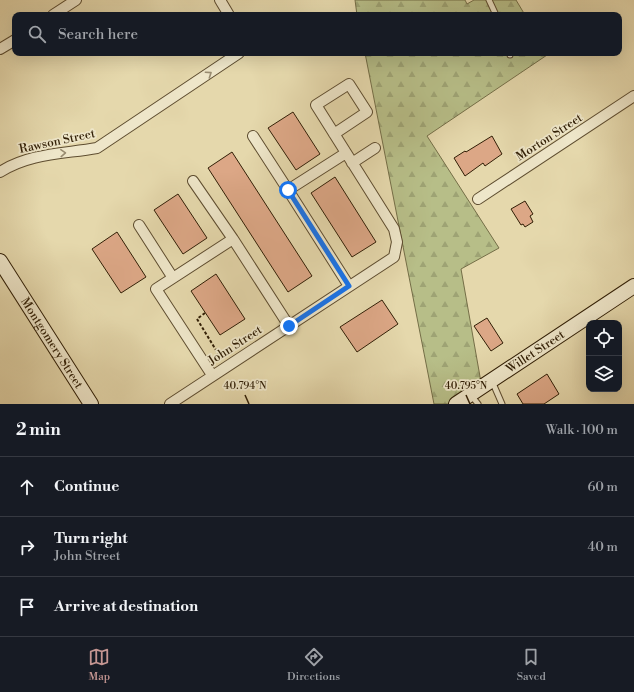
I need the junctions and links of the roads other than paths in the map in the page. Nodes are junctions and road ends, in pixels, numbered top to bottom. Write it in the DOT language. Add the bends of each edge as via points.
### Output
graph roads {
  1 [pos="76,0"];
  2 [pos="220,0"];
  3 [pos="488,0"];
  4 [pos="58,12"];
  5 [pos="227,12"];
  6 [pos="494,12"];
  7 [pos="12,42"];
  8 [pos="0,49"];
  9 [pos="236,56"];
  10 [pos="634,96"];
  11 [pos="334,134"];
  12 [pos="253,136"];
  13 [pos="375,148"];
  14 [pos="346,153"];
  15 [pos="352,163"];
  16 [pos="0,172"];
  17 [pos="193,180"];
  18 [pos="288,190"];
  19 [pos="478,199"];
  20 [pos="139,226"];
  21 [pos="233,239"];
  22 [pos="0,261"];
  23 [pos="173,278"];
  24 [pos="349,286"];
  25 [pos="634,286"];
  26 [pos="289,326"];
  27 [pos="212,375"];
  28 [pos="491,381"];
  29 [pos="475,399"];
  30 [pos="91,404"];
  31 [pos="170,404"];
  32 [pos="456,404"];
  33 [pos="502,404"];
  1 -- 4 [label="street"];
  2 -- 5 [label="street"];
  3 -- 6 [label="lane"];
  7 -- 8 [label="street"];
  16 -- 9 [label="street, Rawson Street, one-way" via="12,164 36,157 97,148"];
  10 -- 19 [label="street, Morton Street"];
  11 -- 11 [label="street" via="316,105 349,84 367,112"];
  11 -- 14 [label="street"];
  12 -- 18 [label="street"];
  13 -- 15 [label="street"];
  14 -- 15 [label="street"];
  14 -- 18 [label="street"];
  15 -- 24 [label="street, John Street" via="394,229 397,242 394,257"];
  17 -- 21 [label="street"];
  18 -- 24 [label="street"];
  20 -- 23 [label="street"];
  21 -- 23 [label="street"];
  21 -- 26 [label="street"];
  22 -- 30 [label="street, Montgomery Street"];
  23 -- 27 [label="street" via="156,289"];
  24 -- 26 [label="street, John Street"];
  25 -- 28 [label="street, Willet Street"];
  26 -- 27 [label="street, John Street"];
  27 -- 31 [label="street, John Street"];
  28 -- 29 [label="street, Willet Street"];
  28 -- 33 [label="lane"];
  29 -- 32 [label="street, Willet Street"];
}
